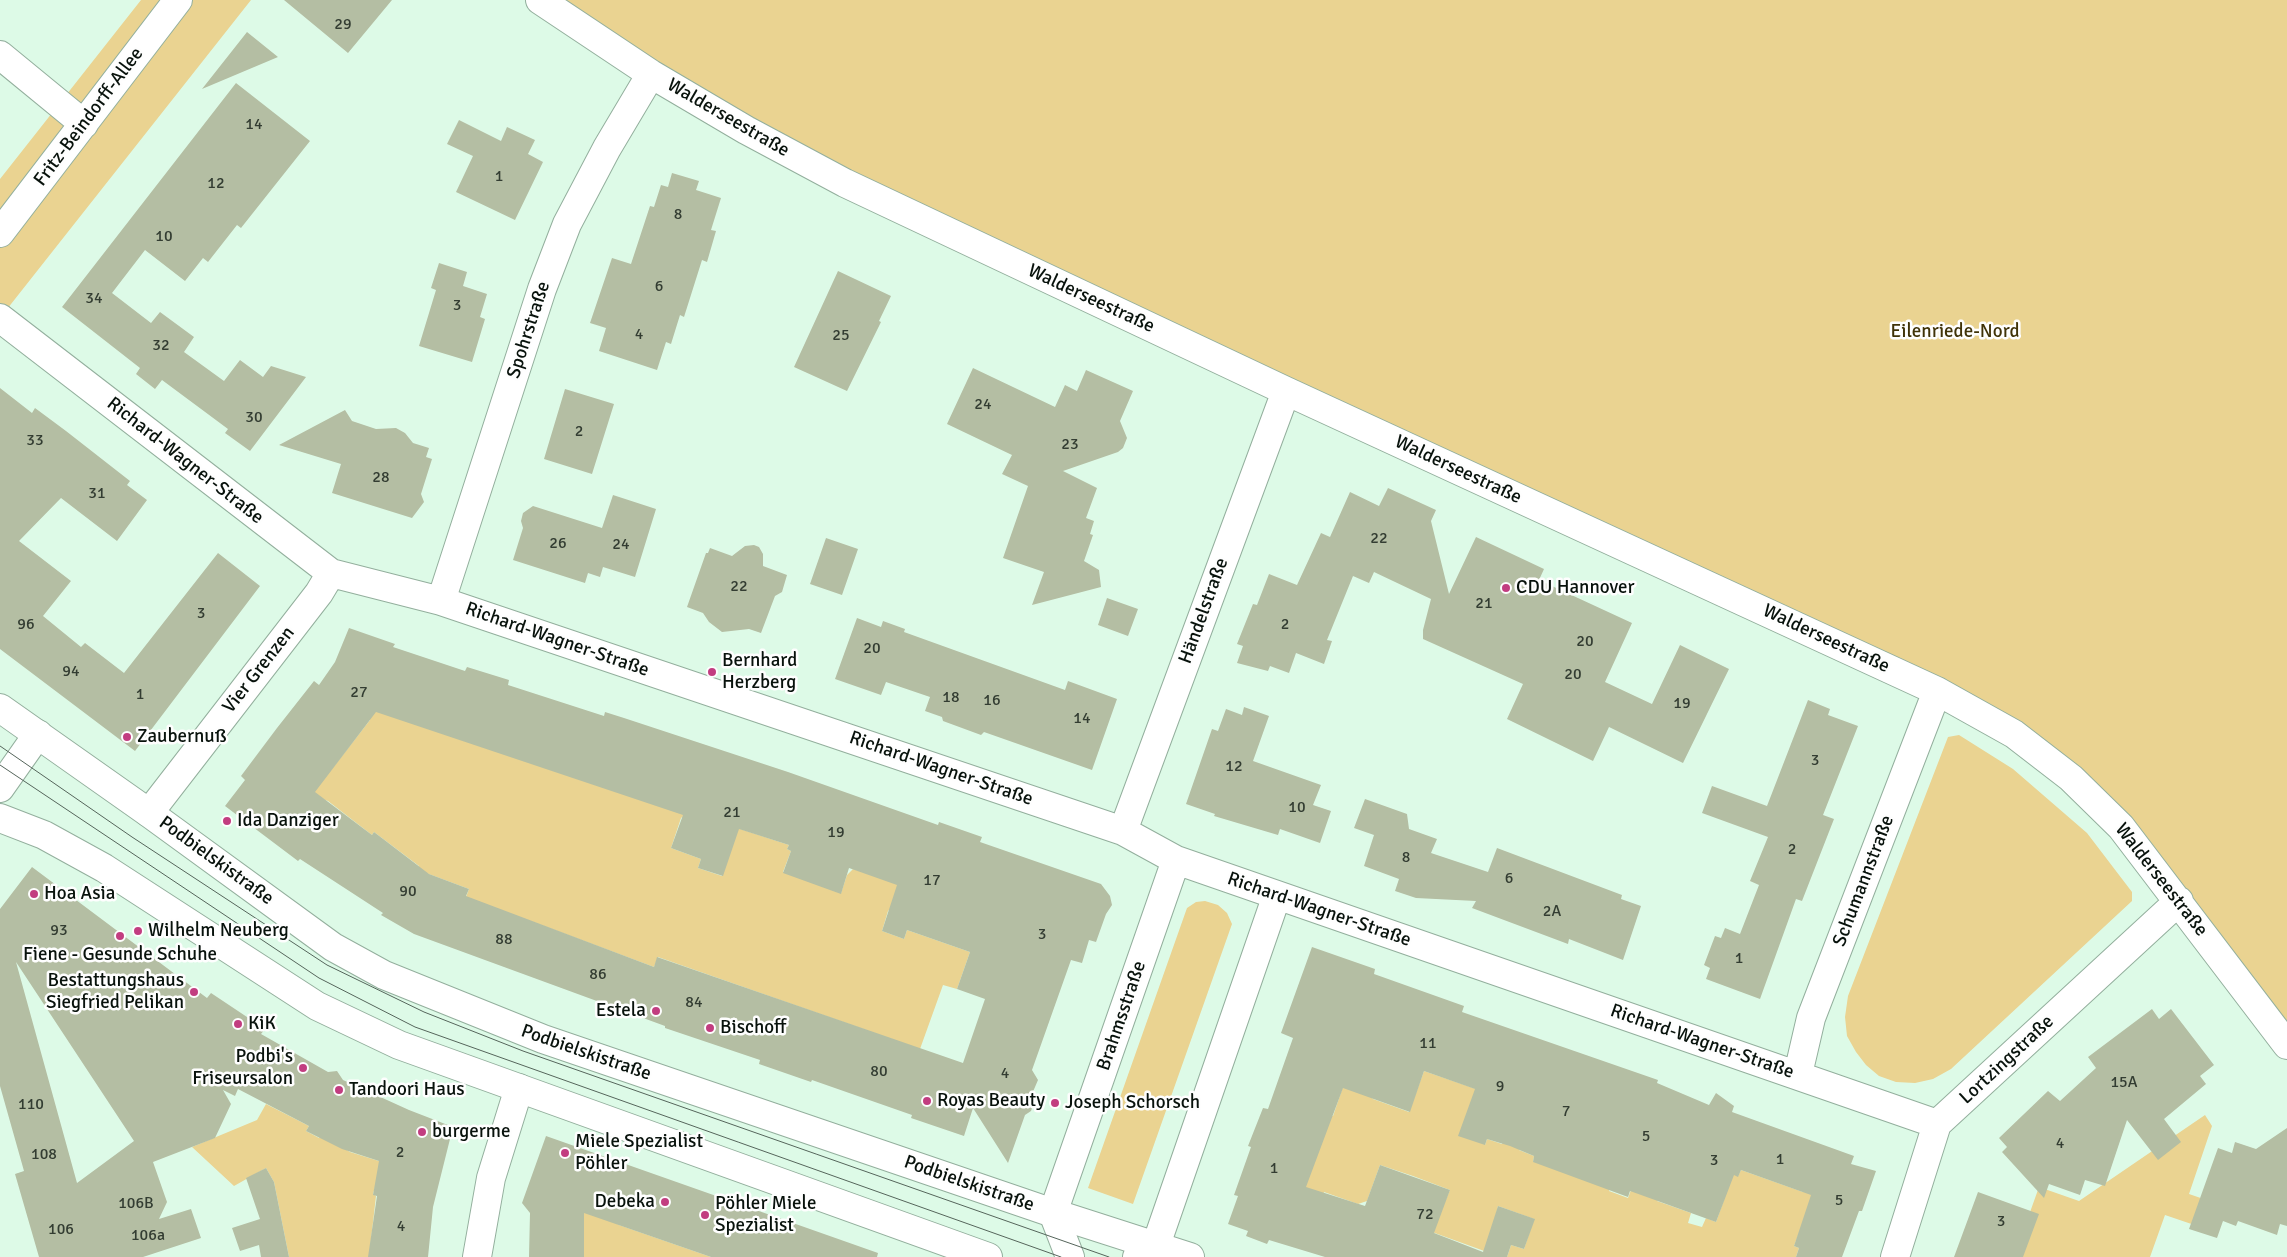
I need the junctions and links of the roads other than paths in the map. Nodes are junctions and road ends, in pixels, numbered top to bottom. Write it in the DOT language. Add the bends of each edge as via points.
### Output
graph roads {
  1 [pos="178,0"];
  2 [pos="540,0"];
  3 [pos="0,55"];
  4 [pos="651,74"];
  5 [pos="84,124"];
  6 [pos="0,233"];
  7 [pos="0,318"];
  8 [pos="1286,391"];
  9 [pos="331,573"];
  10 [pos="441,601"];
  11 [pos="1937,691"];
  12 [pos="0,708"];
  13 [pos="38,734"];
  14 [pos="0,788"];
  15 [pos="149,813"];
  16 [pos="0,818"];
  17 [pos="1122,830"];
  18 [pos="1176,860"];
  19 [pos="1277,895"];
  20 [pos="2179,901"];
  21 [pos="2287,1045"];
  22 [pos="1798,1074"];
  23 [pos="519,1088"];
  24 [pos="1937,1124"];
  25 [pos="1053,1213"];
  26 [pos="1146,1251"];
  27 [pos="477,1257"];
  28 [pos="988,1257"];
  29 [pos="1070,1257"];
  30 [pos="1190,1257"];
  31 [pos="1895,1257"];
  1 -- 5 [label="street, Fritz-Beindorff-Allee"];
  2 -- 4 [label="street, Walderseestraße"];
  3 -- 5 [label="street"];
  4 -- 8 [label="street, Walderseestraße" via="845,183"];
  4 -- 10 [label="street, Spohrstraße" via="567,224 542,289"];
  5 -- 6 [label="street, Fritz-Beindorff-Allee"];
  7 -- 9 [label="street, Richard-Wagner-Straße"];
  8 -- 11 [label="street, Walderseestraße"];
  8 -- 17 [label="street, Händelstraße"];
  9 -- 10 [label="street, Richard-Wagner-Straße"];
  9 -- 15 [label="street, Vier Grenzen" via="319,593"];
  10 -- 17 [label="street, Richard-Wagner-Straße"];
  11 -- 20 [label="street, Walderseestraße" via="2014,734 2071,778 2122,827"];
  11 -- 22 [label="street, Schumannstraße" via="1811,1018"];
  12 -- 13 [label="street, Podbielskistraße"];
  13 -- 14 [label="street"];
  13 -- 15 [label="street, Podbielskistraße"];
  15 -- 25 [label="street, Podbielskistraße" via="333,947 384,975 543,1039"];
  16 -- 23 [label="street" via="44,835 104,868 318,1006 399,1045"];
  17 -- 18 [label="street, Richard-Wagner-Straße"];
  18 -- 19 [label="street, Richard-Wagner-Straße"];
  18 -- 25 [label="street, Brahmsstraße"];
  19 -- 22 [label="street, Richard-Wagner-Straße"];
  19 -- 26 [label="street"];
  20 -- 21 [label="street, Walderseestraße"];
  20 -- 24 [label="street, Lortzingstraße"];
  22 -- 24 [label="street, Richard-Wagner-Straße"];
  23 -- 27 [label="street" via="491,1178"];
  23 -- 28 [label="street"];
  24 -- 31 [label="street, Lortzingstraße"];
  25 -- 26 [label="street, Podbielskistraße"];
  25 -- 29 [label="street"];
  26 -- 30 [label="street, Podbielskistraße"];
}
